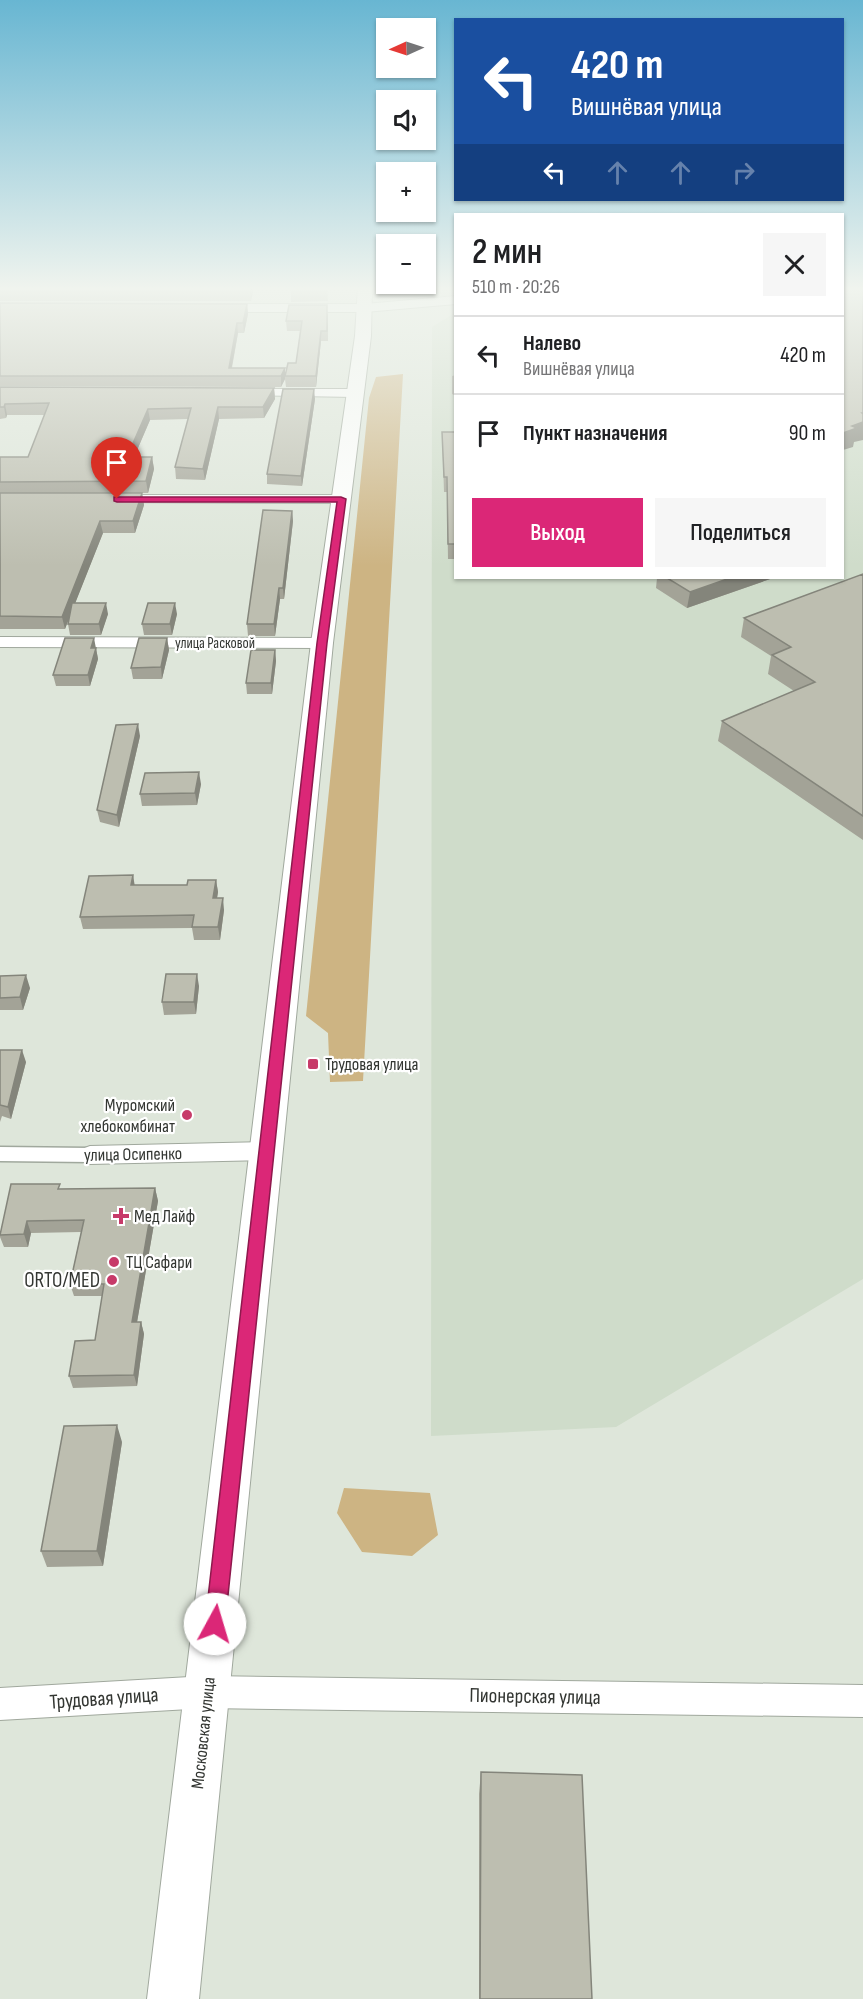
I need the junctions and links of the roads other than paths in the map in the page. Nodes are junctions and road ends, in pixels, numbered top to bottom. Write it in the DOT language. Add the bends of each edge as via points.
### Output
graph roads {
  1 [pos="356,379"];
  2 [pos="236,393"];
  3 [pos="355,393"];
  4 [pos="101,499"];
  5 [pos="341,499"];
  6 [pos="0,642"];
  7 [pos="322,643"];
  8 [pos="266,1151"];
  9 [pos="0,1154"];
  10 [pos="90,1155"];
  11 [pos="207,1692"];
  12 [pos="863,1701"];
  13 [pos="0,1704"];
  14 [pos="173,1999"];
  1 -- 3 [label="main road, Московская улица"];
  2 -- 3 [label="street"];
  3 -- 5 [label="main road, Московская улица"];
  4 -- 5 [label="street"];
  5 -- 7 [label="main road, Московская улица"];
  6 -- 7 [label="street, улица Расковой"];
  7 -- 8 [label="main road, Московская улица"];
  8 -- 10 [label="street, улица Осипенко"];
  8 -- 11 [label="main road, Московская улица"];
  9 -- 10 [label="street, улица Осипенко"];
  11 -- 12 [label="street, Пионерская улица"];
  11 -- 13 [label="street, Трудовая улица"];
  11 -- 14 [label="main road, Московская улица"];
}
